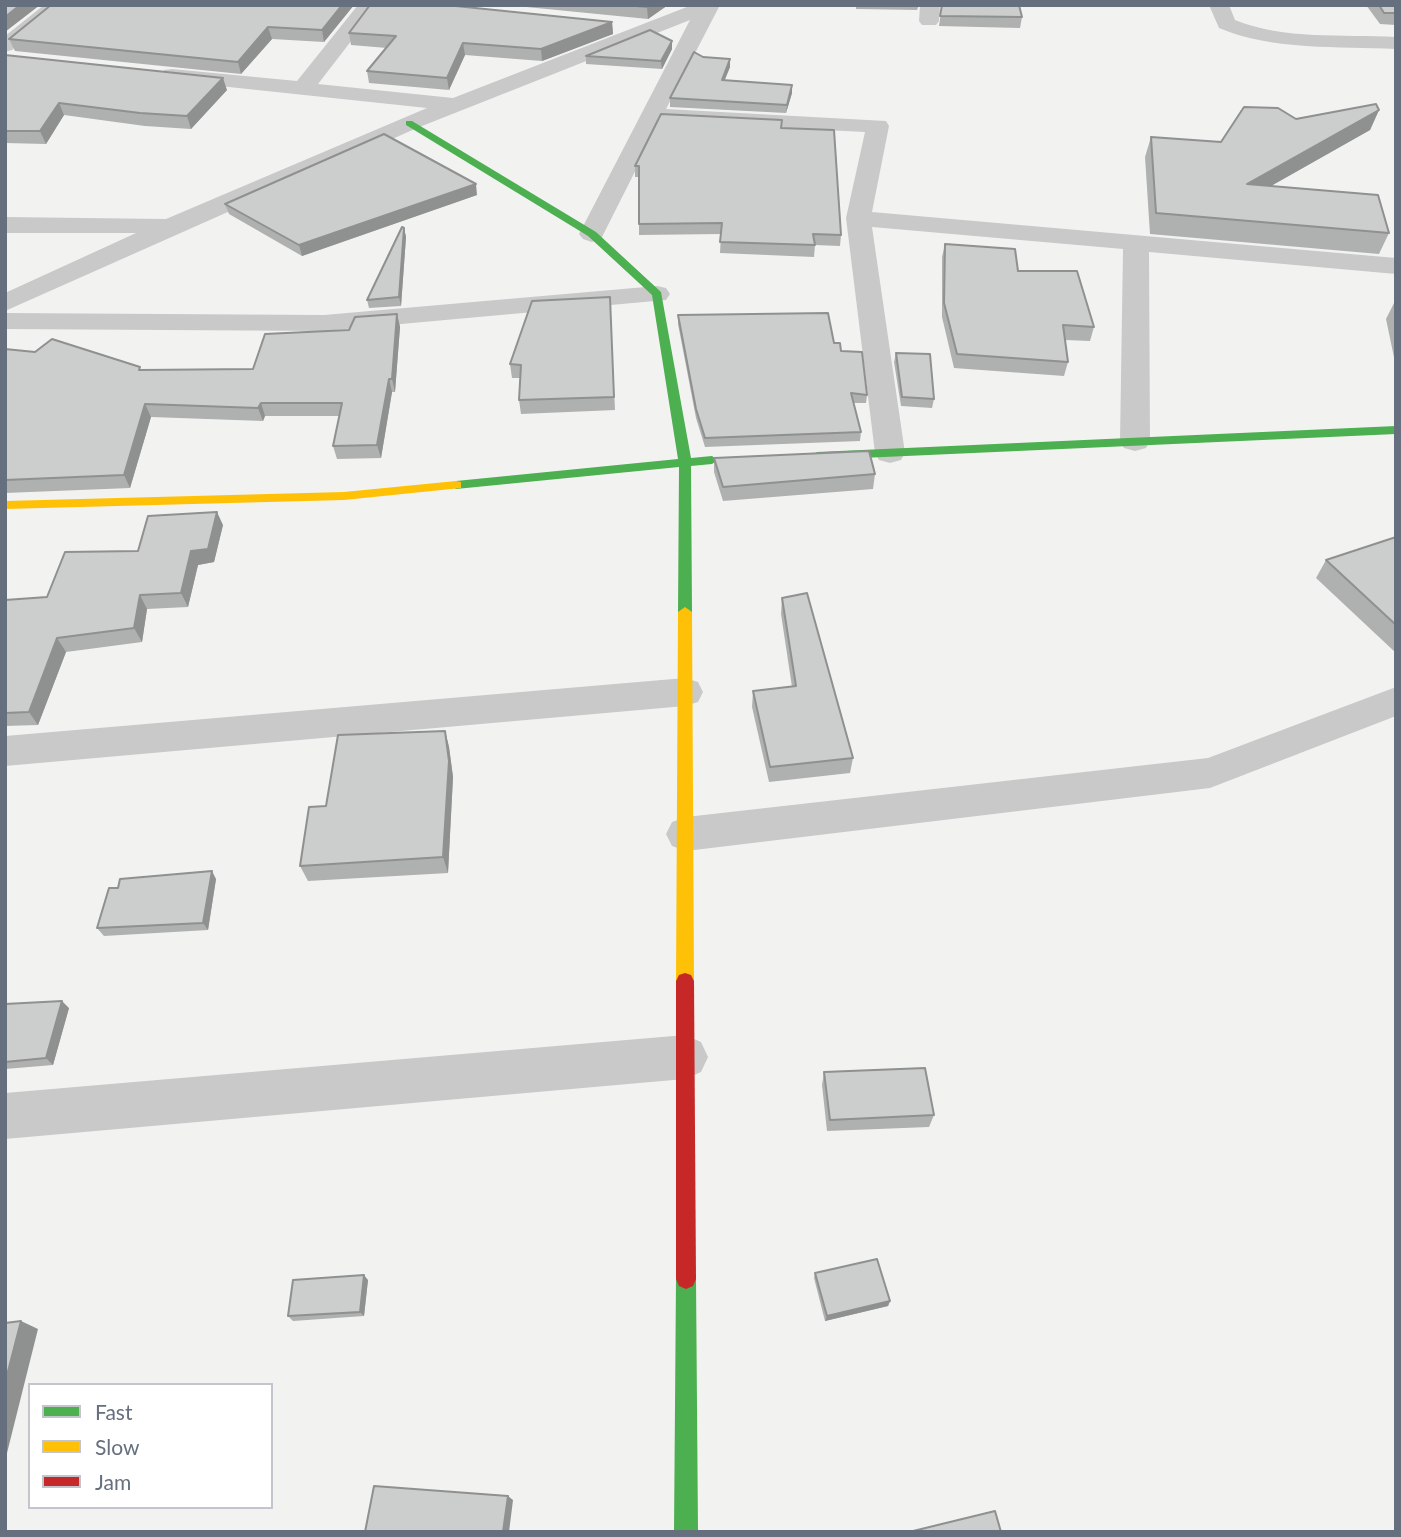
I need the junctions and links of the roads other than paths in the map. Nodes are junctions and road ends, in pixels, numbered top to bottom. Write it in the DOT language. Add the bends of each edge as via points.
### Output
graph roads {
  1 [pos="57,5"];
  2 [pos="369,5"];
  3 [pos="1219,5"];
  4 [pos="708,7"];
  5 [pos="614,24"];
  6 [pos="654,28"];
  7 [pos="1396,43"];
  8 [pos="10,55"];
  9 [pos="154,74"];
  10 [pos="303,88"];
  11 [pos="456,105"];
  12 [pos="652,115"];
  13 [pos="409,123"];
  14 [pos="858,218"];
  15 [pos="5,225"];
  16 [pos="173,225"];
  17 [pos="592,234"];
  18 [pos="1136,243"];
  19 [pos="1396,266"];
  20 [pos="657,294"];
  21 [pos="5,303"];
  22 [pos="5,321"];
  23 [pos="1396,430"];
  24 [pos="1135,442"];
  25 [pos="890,453"];
  26 [pos="794,457"];
  27 [pos="726,460"];
  28 [pos="685,461"];
  29 [pos="5,505"];
  30 [pos="685,692"];
  31 [pos="1396,701"];
  32 [pos="5,751"];
  33 [pos="686,834"];
  34 [pos="685,1057"];
  35 [pos="5,1116"];
  36 [pos="686,1532"];
  1 -- 8 [label="street"];
  2 -- 10 [label="street"];
  3 -- 7 [label="street" via="1226,24 1240,32"];
  4 -- 6 [label="street"];
  4 -- 12 [label="street"];
  5 -- 6 [label="street"];
  6 -- 11 [label="street"];
  9 -- 10 [label="street"];
  10 -- 11 [label="street"];
  11 -- 13 [label="street"];
  12 -- 14 [label="street" via="878,126"];
  12 -- 17 [label="street"];
  13 -- 16 [label="street"];
  13 -- 17 [label="street"];
  14 -- 18 [label="street"];
  14 -- 25 [label="street"];
  15 -- 16 [label="street"];
  16 -- 21 [label="street"];
  17 -- 20 [label="street"];
  18 -- 19 [label="street"];
  18 -- 24 [label="street"];
  20 -- 22 [label="street" via="324,323"];
  20 -- 28 [label="street"];
  23 -- 24 [label="street"];
  24 -- 25 [label="street"];
  25 -- 26 [label="street"];
  27 -- 28 [label="street"];
  28 -- 29 [label="street" via="344,496"];
  28 -- 30 [label="street"];
  30 -- 32 [label="street"];
  30 -- 33 [label="street"];
  31 -- 33 [label="street" via="1210,773"];
  33 -- 34 [label="street"];
  34 -- 35 [label="street"];
  34 -- 36 [label="street"];
}
